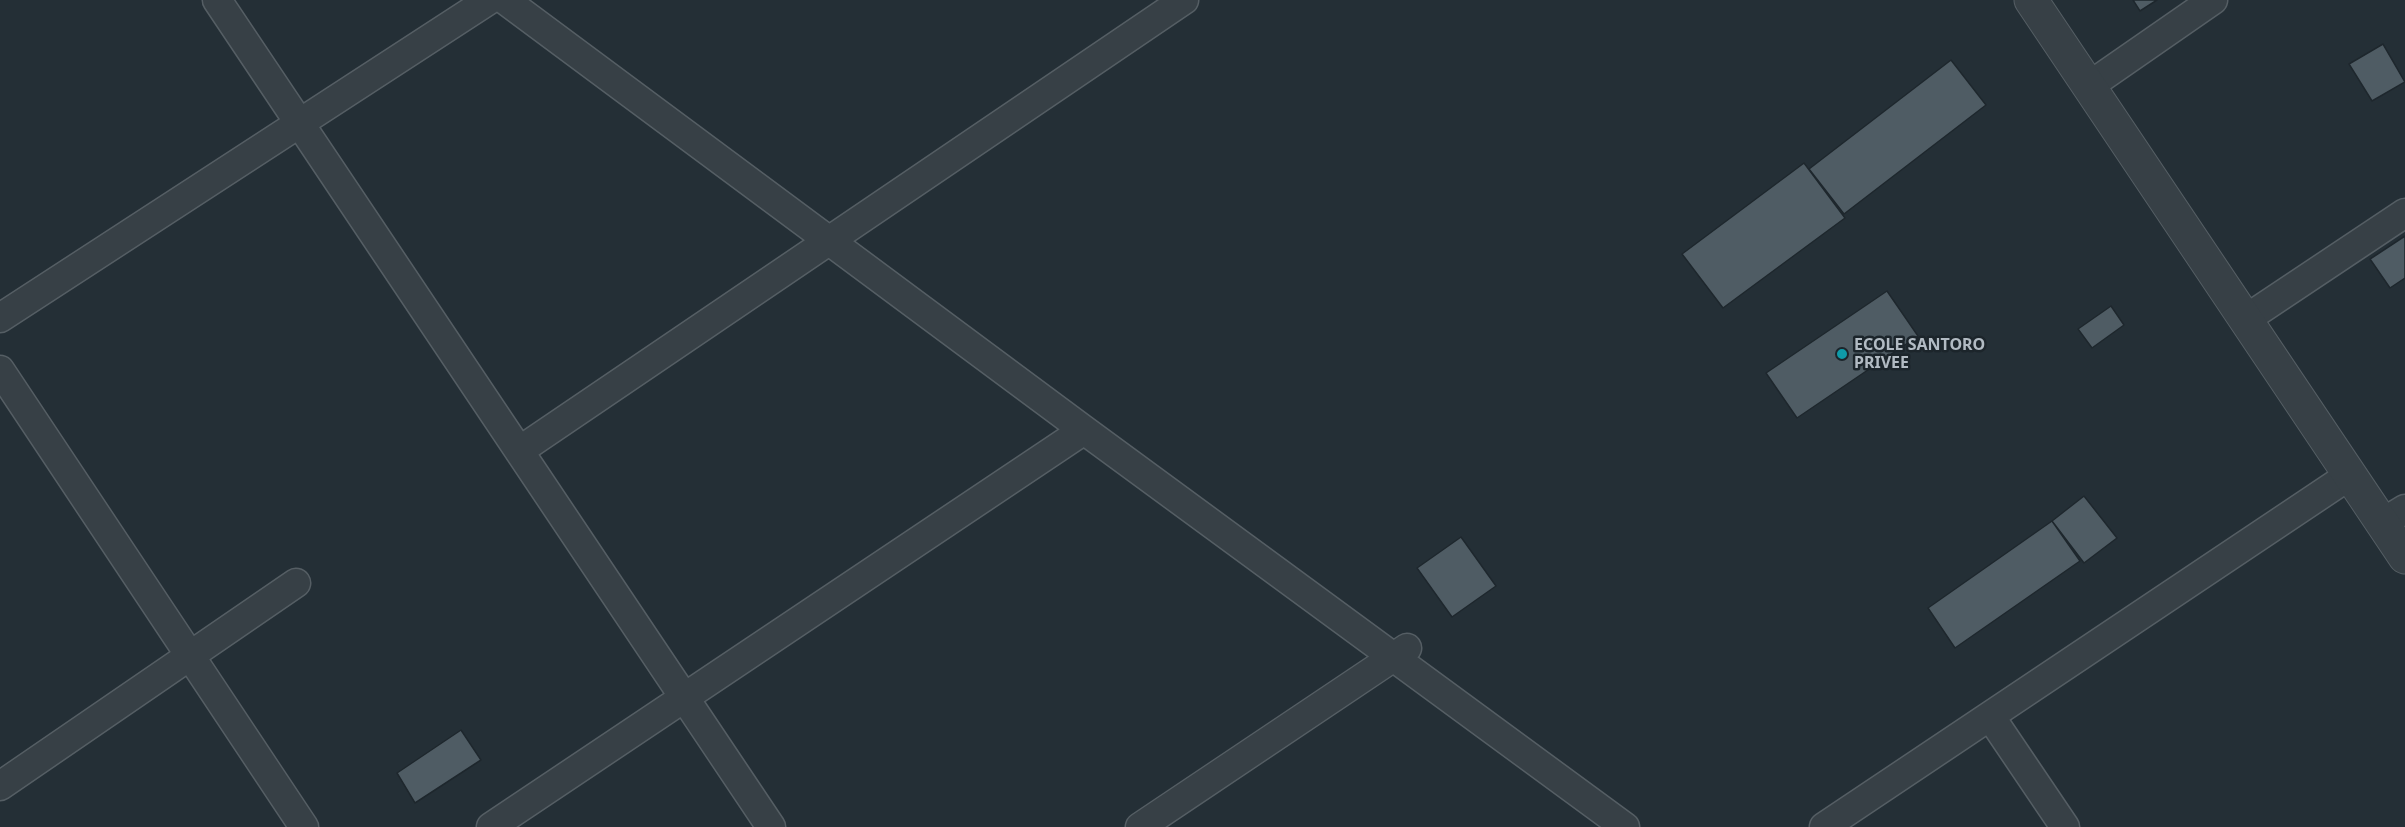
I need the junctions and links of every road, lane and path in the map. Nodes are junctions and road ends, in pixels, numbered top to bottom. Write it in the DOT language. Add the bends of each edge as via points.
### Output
graph roads {
  1 [pos="217,0"];
  2 [pos="489,0"];
  3 [pos="505,0"];
  4 [pos="1184,0"];
  5 [pos="2031,0"];
  6 [pos="2213,0"];
  7 [pos="2089,86"];
  8 [pos="299,123"];
  9 [pos="2405,213"];
  10 [pos="829,241"];
  11 [pos="0,318"];
  12 [pos="2246,319"];
  13 [pos="0,370"];
  14 [pos="1084,430"];
  15 [pos="519,451"];
  16 [pos="2350,475"];
  17 [pos="2394,516"];
  18 [pos="2405,557"];
  19 [pos="296,583"];
  20 [pos="1401,652"];
  21 [pos="190,656"];
  22 [pos="685,698"];
  23 [pos="1990,716"];
  24 [pos="0,786"];
  25 [pos="304,827"];
  26 [pos="491,827"];
  27 [pos="771,827"];
  28 [pos="1140,827"];
  29 [pos="1625,827"];
  30 [pos="1824,827"];
  31 [pos="2065,827"];
  1 -- 8 [label="street"];
  2 -- 8 [label="street"];
  3 -- 10 [label="street"];
  4 -- 10 [label="street"];
  5 -- 7 [label="street"];
  6 -- 7 [label="street"];
  7 -- 12 [label="street"];
  8 -- 11 [label="street"];
  8 -- 15 [label="street"];
  9 -- 12 [label="street"];
  10 -- 14 [label="street"];
  10 -- 15 [label="street"];
  12 -- 16 [label="street"];
  13 -- 21 [label="street"];
  14 -- 20 [label="street"];
  14 -- 22 [label="street"];
  15 -- 22 [label="street"];
  16 -- 17 [label="street"];
  16 -- 23 [label="street"];
  17 -- 18 [label="street"];
  19 -- 21 [label="street"];
  20 -- 28 [label="street"];
  20 -- 29 [label="street"];
  21 -- 24 [label="street"];
  21 -- 25 [label="street"];
  22 -- 26 [label="street"];
  22 -- 27 [label="street"];
  23 -- 30 [label="street"];
  23 -- 31 [label="street"];
}
